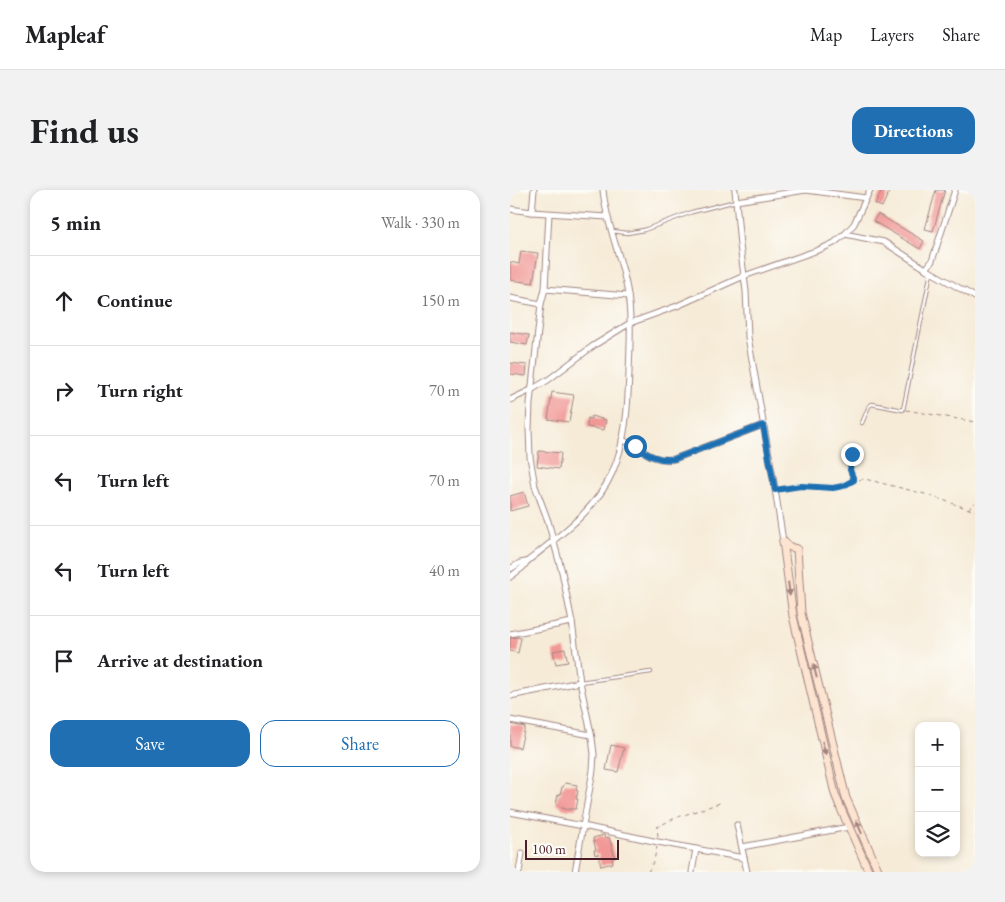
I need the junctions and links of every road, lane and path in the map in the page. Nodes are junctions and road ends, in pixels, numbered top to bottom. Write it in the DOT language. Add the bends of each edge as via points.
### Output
graph roads {
  1 [pos="534,190"];
  2 [pos="603,190"];
  3 [pos="735,190"];
  4 [pos="870,190"];
  5 [pos="955,190"];
  6 [pos="866,198"];
  7 [pos="736,201"];
  8 [pos="510,209"];
  9 [pos="532,212"];
  10 [pos="549,214"];
  11 [pos="607,217"];
  12 [pos="610,231"];
  13 [pos="845,234"];
  14 [pos="929,270"];
  15 [pos="744,276"];
  16 [pos="545,289"];
  17 [pos="628,296"];
  18 [pos="975,297"];
  19 [pos="510,298"];
  20 [pos="541,304"];
  21 [pos="630,323"];
  22 [pos="531,390"];
  23 [pos="510,400"];
  24 [pos="903,410"];
  25 [pos="975,422"];
  26 [pos="862,423"];
  27 [pos="763,425"];
  28 [pos="622,440"];
  29 [pos="853,450"];
  30 [pos="854,480"];
  31 [pos="775,490"];
  32 [pos="975,503"];
  33 [pos="968,509"];
  34 [pos="975,511"];
  35 [pos="553,541"];
  36 [pos="783,541"];
  37 [pos="527,562"];
  38 [pos="510,569"];
  39 [pos="510,578"];
  40 [pos="572,622"];
  41 [pos="510,634"];
  42 [pos="651,672"];
  43 [pos="580,682"];
  44 [pos="510,696"];
  45 [pos="510,720"];
  46 [pos="591,735"];
  47 [pos="720,803"];
  48 [pos="510,812"];
  49 [pos="737,825"];
  50 [pos="583,826"];
  51 [pos="849,827"];
  52 [pos="658,842"];
  53 [pos="742,847"];
  54 [pos="696,849"];
  55 [pos="522,853"];
  56 [pos="744,858"];
  57 [pos="519,872"];
  58 [pos="575,872"];
  59 [pos="648,872"];
  60 [pos="692,872"];
  61 [pos="747,872"];
  62 [pos="869,872"];
  63 [pos="879,872"];
  1 -- 9 [label="street"];
  2 -- 11 [label="street"];
  3 -- 7 [label="street"];
  4 -- 6 [label="street"];
  5 -- 14 [label="street"];
  6 -- 7 [label="street" via="806,190"];
  6 -- 13 [label="street" via="854,224"];
  7 -- 12 [label="lane" via="692,212 644,230"];
  7 -- 15 [label="street"];
  8 -- 9 [label="street"];
  9 -- 10 [label="street"];
  10 -- 11 [label="street"];
  10 -- 16 [label="street"];
  11 -- 12 [label="street"];
  12 -- 17 [label="street"];
  13 -- 14 [label="street" via="884,242"];
  13 -- 15 [label="street" via="828,247"];
  14 -- 18 [label="street"];
  14 -- 24 [label="lane"];
  15 -- 21 [label="street"];
  15 -- 27 [label="street" via="748,337"];
  16 -- 17 [label="street"];
  16 -- 20 [label="street"];
  17 -- 21 [label="street"];
  19 -- 20 [label="street"];
  20 -- 22 [label="street"];
  21 -- 22 [label="street"];
  21 -- 28 [label="street" via="628,399"];
  22 -- 23 [label="street"];
  22 -- 35 [label="street" via="531,464"];
  24 -- 25 [label="path"];
  24 -- 26 [label="lane" via="872,404"];
  27 -- 28 [label="street" via="674,459 651,457"];
  27 -- 31 [label="street"];
  28 -- 35 [label="street" via="603,490 586,511"];
  29 -- 30 [label="path" via="850,470"];
  30 -- 31 [label="path" via="833,488 801,486"];
  30 -- 33 [label="path" via="879,482"];
  31 -- 36 [label="street"];
  32 -- 33 [label="path"];
  33 -- 34 [label="path"];
  35 -- 37 [label="street"];
  35 -- 40 [label="street"];
  36 -- 51 [label="street, one-way" via="792,616 835,794"];
  63 -- 36 [label="street, one-way" via="846,798 801,613 797,550"];
  37 -- 38 [label="street"];
  37 -- 39 [label="street"];
  40 -- 41 [label="street"];
  40 -- 43 [label="street"];
  42 -- 43 [label="lane"];
  43 -- 44 [label="street"];
  43 -- 46 [label="street"];
  45 -- 46 [label="street"];
  46 -- 50 [label="street" via="593,770"];
  47 -- 52 [label="path" via="657,827"];
  48 -- 50 [label="street"];
  49 -- 53 [label="street"];
  50 -- 52 [label="street"];
  50 -- 58 [label="street"];
  51 -- 53 [label="street"];
  51 -- 62 [label="street"];
  52 -- 54 [label="street"];
  52 -- 59 [label="path"];
  53 -- 56 [label="street"];
  54 -- 56 [label="street"];
  54 -- 60 [label="street"];
  55 -- 57 [label="street"];
  56 -- 61 [label="street"];
}
